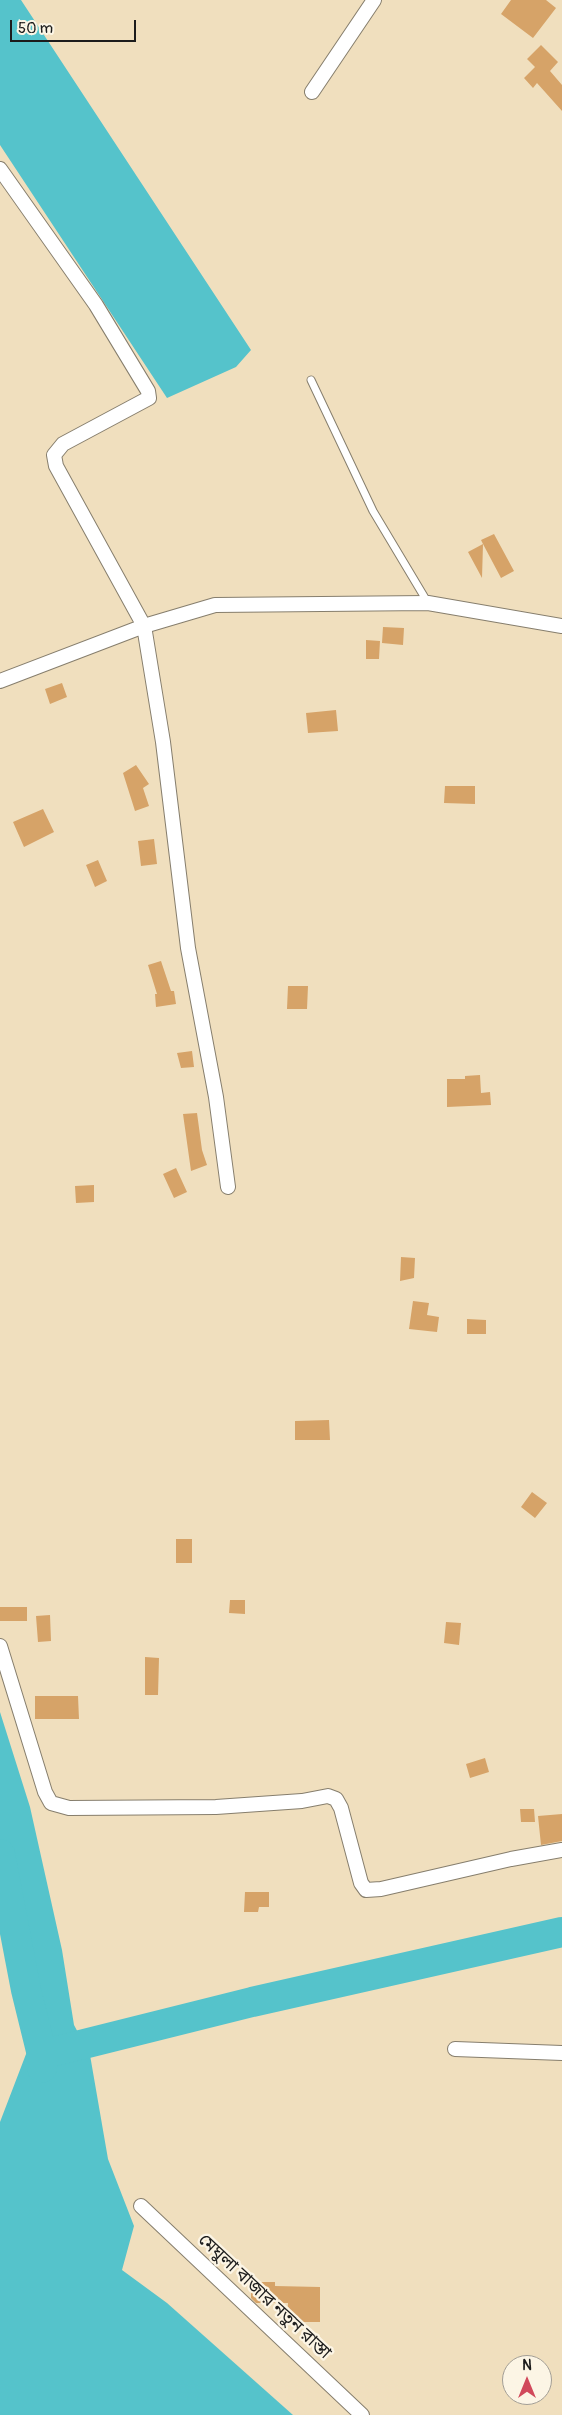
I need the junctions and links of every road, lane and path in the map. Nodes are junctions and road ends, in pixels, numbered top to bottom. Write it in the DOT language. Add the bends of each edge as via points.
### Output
graph roads {
  1 [pos="374,0"];
  2 [pos="312,92"];
  3 [pos="0,169"];
  4 [pos="311,380"];
  5 [pos="428,603"];
  6 [pos="144,626"];
  7 [pos="562,626"];
  8 [pos="0,681"];
  9 [pos="228,1187"];
  10 [pos="0,1646"];
  11 [pos="562,1850"];
  12 [pos="455,2049"];
  13 [pos="562,2053"];
  14 [pos="141,2206"];
  15 [pos="362,2415"];
  1 -- 2 [label="street"];
  3 -- 6 [label="street" via="96,306 148,391 149,398 63,444 54,455 56,466"];
  4 -- 5 [label="lane" via="372,511"];
  5 -- 6 [label="street" via="215,605"];
  5 -- 7 [label="street"];
  6 -- 8 [label="street"];
  6 -- 9 [label="street" via="163,742 188,948 216,1096"];
  10 -- 11 [label="street" via="51,1804 69,1808 216,1807 328,1796 336,1799 341,1808 366,1890"];
  12 -- 13 [label="street"];
  14 -- 15 [label="street, মেঘুলা বাজার নতুন রাস্তা"];
}
